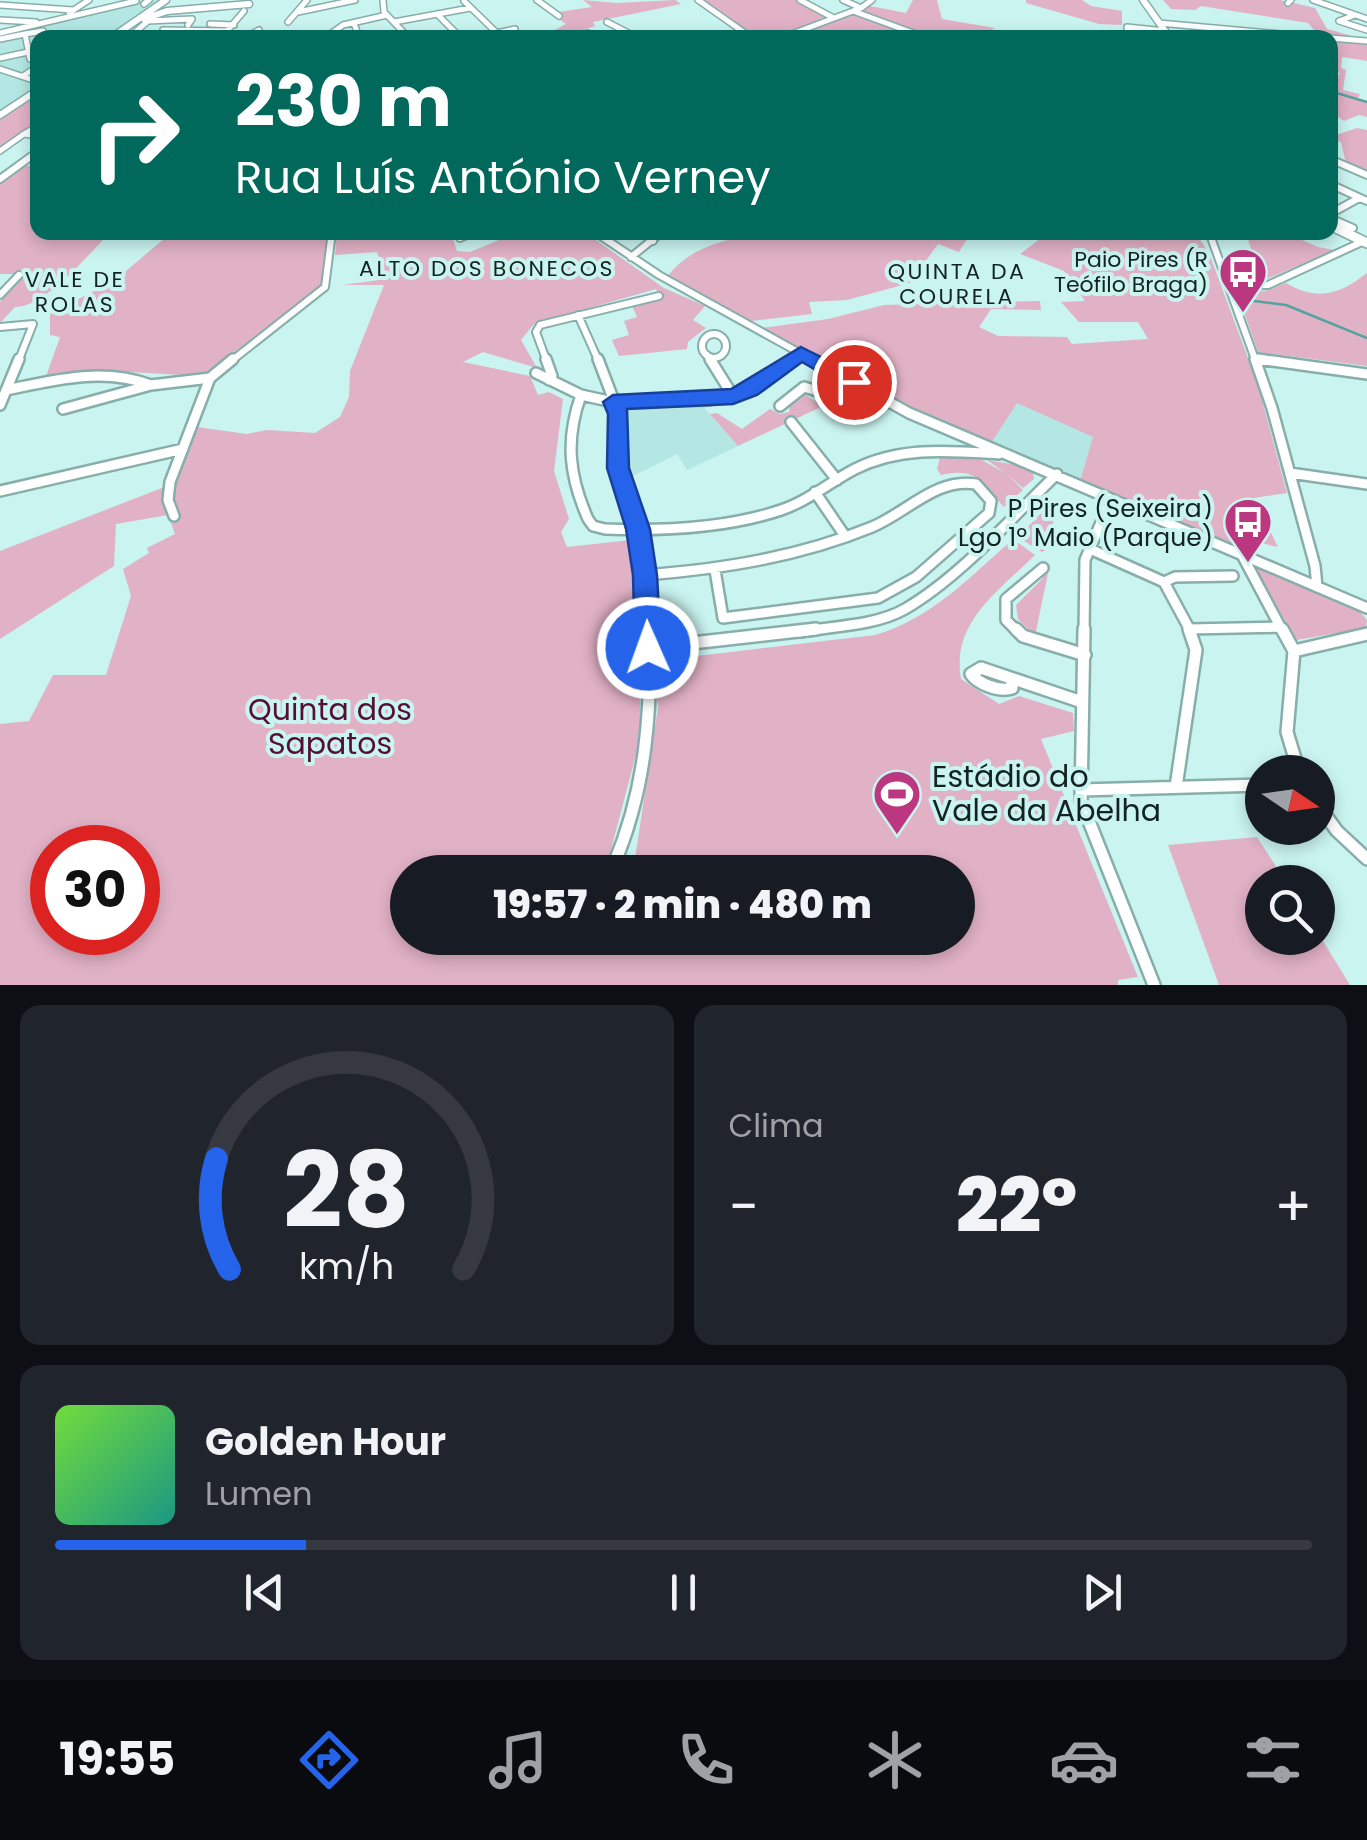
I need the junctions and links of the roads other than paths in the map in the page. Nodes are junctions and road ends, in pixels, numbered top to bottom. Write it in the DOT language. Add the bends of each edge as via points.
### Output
graph roads {
  1 [pos="89,0"];
  2 [pos="168,0"];
  3 [pos="306,0"];
  4 [pos="355,0"];
  5 [pos="382,0"];
  6 [pos="537,0"];
  7 [pos="800,0"];
  8 [pos="843,0"];
  9 [pos="872,0"];
  10 [pos="1143,0"];
  11 [pos="1314,0"];
  12 [pos="134,1"];
  13 [pos="464,2"];
  14 [pos="701,2"];
  15 [pos="146,3"];
  16 [pos="0,5"];
  17 [pos="248,5"];
  18 [pos="688,6"];
  19 [pos="157,8"];
  20 [pos="470,8"];
  21 [pos="861,8"];
  22 [pos="182,9"];
  23 [pos="72,10"];
  24 [pos="853,11"];
  25 [pos="298,12"];
  26 [pos="436,14"];
  27 [pos="387,15"];
  28 [pos="1154,15"];
  29 [pos="1356,15"];
  30 [pos="558,16"];
  31 [pos="832,17"];
  32 [pos="142,18"];
  33 [pos="1367,19"];
  34 [pos="0,20"];
  35 [pos="288,22"];
  36 [pos="354,22"];
  37 [pos="394,22"];
  38 [pos="607,22"];
  39 [pos="51,23"];
  40 [pos="210,24"];
  41 [pos="1176,24"];
  42 [pos="188,25"];
  43 [pos="234,25"];
  44 [pos="125,30"];
  45 [pos="139,30"];
  46 [pos="164,30"];
  47 [pos="181,30"];
  48 [pos="200,30"];
  49 [pos="230,30"];
  50 [pos="340,30"];
  51 [pos="356,30"];
  52 [pos="402,30"];
  53 [pos="453,30"];
  54 [pos="494,30"];
  55 [pos="622,30"];
  56 [pos="741,30"];
  57 [pos="801,30"];
  58 [pos="905,30"];
  59 [pos="1126,30"];
  60 [pos="1165,30"];
  61 [pos="1240,30"];
  62 [pos="1367,30"];
  63 [pos="30,33"];
  64 [pos="24,34"];
  65 [pos="0,36"];
  66 [pos="1338,39"];
  67 [pos="1367,41"];
  68 [pos="28,52"];
  69 [pos="0,58"];
  70 [pos="30,59"];
  71 [pos="0,70"];
  72 [pos="30,70"];
  73 [pos="22,76"];
  74 [pos="30,79"];
  75 [pos="30,95"];
  76 [pos="0,115"];
  77 [pos="30,131"];
  78 [pos="24,134"];
  79 [pos="30,135"];
  80 [pos="0,151"];
  81 [pos="30,156"];
  82 [pos="22,162"];
  83 [pos="30,162"];
  84 [pos="1338,162"];
  85 [pos="1367,175"];
  86 [pos="0,179"];
  87 [pos="1338,188"];
  88 [pos="1363,199"];
  89 [pos="1338,212"];
  90 [pos="1338,220"];
  91 [pos="1353,228"];
  92 [pos="1338,230"];
  93 [pos="331,240"];
  94 [pos="606,240"];
  95 [pos="1208,240"];
  96 [pos="1212,240"];
  97 [pos="652,241"];
  98 [pos="1366,242"];
  99 [pos="1214,246"];
  100 [pos="631,258"];
  101 [pos="18,275"];
  102 [pos="1229,286"];
  103 [pos="0,295"];
  104 [pos="658,296"];
  105 [pos="578,315"];
  106 [pos="0,328"];
  107 [pos="801,353"];
  108 [pos="707,355"];
  109 [pos="1255,359"];
  110 [pos="536,373"];
  111 [pos="1367,374"];
  112 [pos="11,378"];
  113 [pos="210,378"];
  114 [pos="0,379"];
  115 [pos="549,380"];
  116 [pos="854,382"];
  117 [pos="151,385"];
  118 [pos="6,390"];
  119 [pos="581,395"];
  120 [pos="733,396"];
  121 [pos="613,402"];
  122 [pos="0,405"];
  123 [pos="780,406"];
  124 [pos="62,410"];
  125 [pos="792,422"];
  126 [pos="950,430"];
  127 [pos="183,449"];
  128 [pos="944,451"];
  129 [pos="1007,455"];
  130 [pos="1290,473"];
  131 [pos="1057,474"];
  132 [pos="837,480"];
  133 [pos="1367,484"];
  134 [pos="0,490"];
  135 [pos="815,492"];
  136 [pos="1111,498"];
  137 [pos="174,516"];
  138 [pos="638,529"];
  139 [pos="845,536"];
  140 [pos="1090,548"];
  141 [pos="1242,554"];
  142 [pos="1043,568"];
  143 [pos="715,570"];
  144 [pos="645,575"];
  145 [pos="1233,576"];
  146 [pos="1164,582"];
  147 [pos="1317,587"];
  148 [pos="1366,609"];
  149 [pos="1280,626"];
  150 [pos="1190,629"];
  151 [pos="1367,634"];
  152 [pos="648,648"];
  153 [pos="1294,650"];
  154 [pos="1085,655"];
  155 [pos="1012,681"];
  156 [pos="1082,702"];
  157 [pos="1293,755"];
  158 [pos="1245,785"];
  159 [pos="1176,787"];
  160 [pos="1081,790"];
  161 [pos="1335,828"];
  162 [pos="617,855"];
  163 [pos="1367,859"];
  164 [pos="1154,985"];
  1 -- 23 [label="street"];
  2 -- 19 [label="main road"];
  3 -- 25 [label="street"];
  4 -- 25 [label="street"];
  5 -- 27 [label="street"];
  6 -- 30 [label="street"];
  7 -- 31 [label="street"];
  8 -- 21 [label="street"];
  9 -- 21 [label="street"];
  10 -- 28 [label="main road"];
  11 -- 29 [label="street"];
  12 -- 15 [label="street"];
  12 -- 39 [label="street"];
  13 -- 20 [label="street"];
  14 -- 18 [label="street"];
  14 -- 56 [label="street"];
  15 -- 19 [label="street"];
  15 -- 32 [label="street"];
  16 -- 23 [label="street"];
  17 -- 22 [label="main road"];
  17 -- 43 [label="street"];
  19 -- 22 [label="main road"];
  19 -- 32 [label="main road"];
  20 -- 26 [label="street"];
  20 -- 54 [label="street"];
  21 -- 24 [label="street"];
  22 -- 32 [label="main road"];
  23 -- 39 [label="street"];
  24 -- 31 [label="street"];
  24 -- 58 [label="street"];
  25 -- 35 [label="street"];
  26 -- 37 [label="street"];
  26 -- 53 [label="street"];
  27 -- 36 [label="street"];
  27 -- 37 [label="street"];
  28 -- 41 [label="street"];
  28 -- 60 [label="main road"];
  29 -- 33 [label="street"];
  29 -- 62 [label="street" via="1339,22"];
  31 -- 57 [label="street"];
  32 -- 44 [label="main road"];
  34 -- 39 [label="street"];
  36 -- 50 [label="street"];
  36 -- 51 [label="street"];
  37 -- 52 [label="street"];
  38 -- 55 [label="street"];
  39 -- 65 [label="street"];
  40 -- 43 [label="street"];
  41 -- 60 [label="street"];
  41 -- 61 [label="street"];
  42 -- 45 [label="street" via="192,18 148,21"];
  42 -- 47 [label="street"];
  42 -- 48 [label="street"];
  43 -- 49 [label="street"];
  45 -- 46 [label="street"];
  46 -- 47 [label="street"];
  47 -- 48 [label="street"];
  59 -- 60 [label="street"];
  63 -- 64 [label="street"];
  64 -- 65 [label="street"];
  64 -- 68 [label="street"];
  66 -- 67 [label="street"];
  68 -- 69 [label="street"];
  68 -- 70 [label="street"];
  71 -- 73 [label="street"];
  72 -- 73 [label="street"];
  73 -- 74 [label="street"];
  75 -- 76 [label="main road"];
  77 -- 78 [label="street"];
  78 -- 79 [label="street"];
  78 -- 80 [label="street"];
  81 -- 82 [label="street"];
  82 -- 83 [label="street"];
  82 -- 86 [label="street"];
  84 -- 85 [label="street"];
  87 -- 88 [label="street"];
  88 -- 89 [label="street"];
  90 -- 91 [label="street"];
  92 -- 98 [label="main road"];
  93 -- 113 [label="street" via="324,287"];
  94 -- 100 [label="street"];
  95 -- 99 [label="street"];
  96 -- 99 [label="street"];
  97 -- 100 [label="street"];
  98 -- 102 [label="street" via="1268,285"];
  99 -- 102 [label="street"];
  100 -- 107 [label="street"];
  101 -- 103 [label="street"];
  102 -- 109 [label="street"];
  104 -- 105 [label="street"];
  105 -- 115 [label="street" via="537,330"];
  105 -- 121 [label="street"];
  106 -- 112 [label="street" via="33,324"];
  107 -- 116 [label="street"];
  107 -- 120 [label="street"];
  108 -- 120 [label="street"];
  109 -- 111 [label="street"];
  109 -- 130 [label="street"];
  110 -- 115 [label="street"];
  112 -- 114 [label="street"];
  112 -- 118 [label="street"];
  113 -- 117 [label="street"];
  113 -- 127 [label="street"];
  115 -- 119 [label="street"];
  116 -- 123 [label="street" via="834,396 804,387"];
  116 -- 126 [label="street"];
  117 -- 118 [label="street" via="109,373"];
  117 -- 124 [label="street"];
  118 -- 122 [label="street"];
  119 -- 121 [label="street"];
  119 -- 138 [label="street" via="567,458 588,519 600,529"];
  120 -- 121 [label="street"];
  121 -- 138 [label="street" via="618,468"];
  125 -- 132 [label="street"];
  126 -- 128 [label="street"];
  126 -- 129 [label="street"];
  127 -- 134 [label="street"];
  127 -- 137 [label="street" via="168,500"];
  128 -- 129 [label="street"];
  128 -- 132 [label="street" via="890,456"];
  129 -- 131 [label="street"];
  130 -- 133 [label="street"];
  130 -- 147 [label="street"];
  131 -- 136 [label="street"];
  131 -- 152 [label="street" via="905,610 876,620"];
  132 -- 135 [label="street"];
  135 -- 138 [label="street" via="764,516"];
  135 -- 139 [label="street"];
  136 -- 140 [label="street"];
  136 -- 141 [label="street"];
  138 -- 144 [label="street"];
  139 -- 143 [label="street"];
  139 -- 143 [label="street" via="886,522 953,480 976,484 991,501 989,513 916,577 869,600 724,618"];
  140 -- 146 [label="street"];
  140 -- 154 [label="street"];
  141 -- 147 [label="street"];
  141 -- 149 [label="street"];
  142 -- 154 [label="street" via="1006,599 1006,620 1022,636"];
  143 -- 144 [label="street"];
  144 -- 152 [label="street"];
  145 -- 146 [label="street"];
  146 -- 150 [label="street"];
  147 -- 148 [label="street"];
  149 -- 150 [label="street"];
  149 -- 153 [label="street"];
  150 -- 159 [label="street" via="1196,650"];
  151 -- 153 [label="street"];
  152 -- 162 [label="street" via="644,754"];
  153 -- 157 [label="street" via="1287,732"];
  154 -- 156 [label="street"];
  155 -- 156 [label="street"];
  156 -- 160 [label="street"];
  158 -- 159 [label="street"];
  159 -- 160 [label="street"];
  160 -- 164 [label="street"];
  161 -- 163 [label="street"];
}
